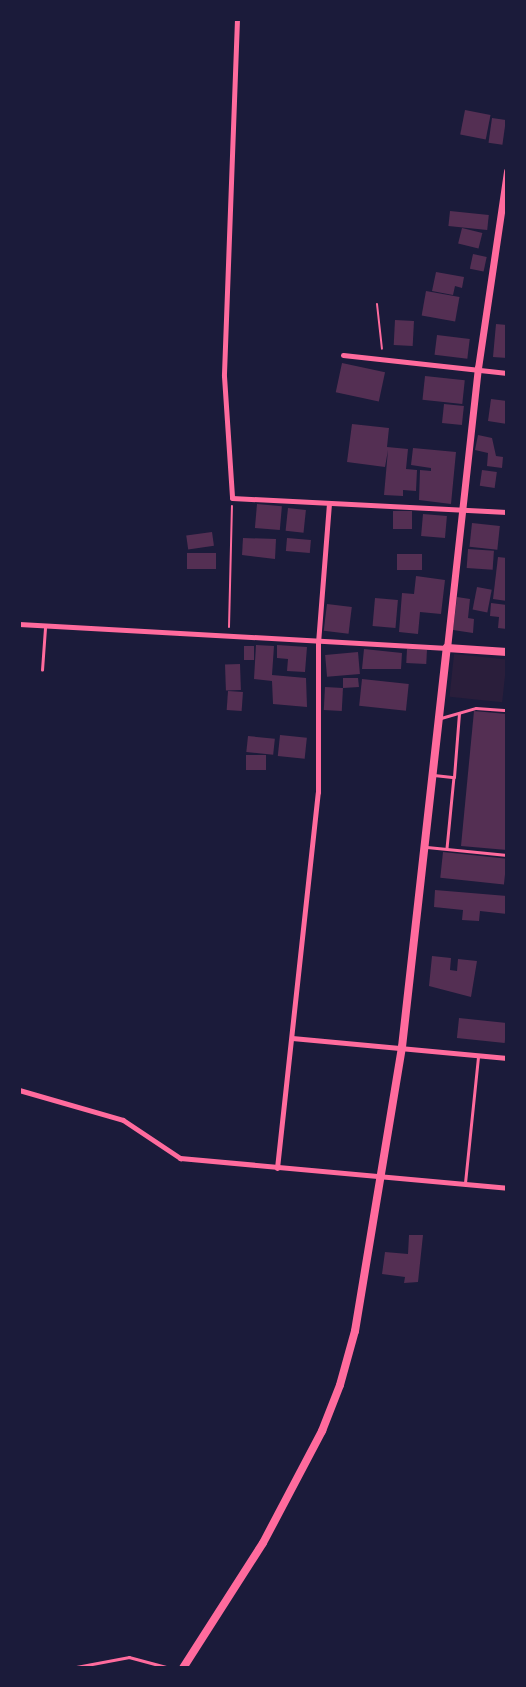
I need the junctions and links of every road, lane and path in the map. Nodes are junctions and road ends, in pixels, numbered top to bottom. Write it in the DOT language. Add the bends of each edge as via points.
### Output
graph roads {
  1 [pos="237,19"];
  2 [pos="507,171"];
  3 [pos="377,304"];
  4 [pos="344,355"];
  5 [pos="383,359"];
  6 [pos="478,368"];
  7 [pos="507,373"];
  8 [pos="232,498"];
  9 [pos="330,503"];
  10 [pos="461,508"];
  11 [pos="507,512"];
  12 [pos="19,624"];
  13 [pos="46,624"];
  14 [pos="229,637"];
  15 [pos="317,643"];
  16 [pos="447,649"];
  17 [pos="507,652"];
  18 [pos="42,670"];
  19 [pos="507,710"];
  20 [pos="459,712"];
  21 [pos="439,718"];
  22 [pos="432,775"];
  23 [pos="454,776"];
  24 [pos="425,847"];
  25 [pos="447,848"];
  26 [pos="507,855"];
  27 [pos="292,1038"];
  28 [pos="402,1047"];
  29 [pos="478,1055"];
  30 [pos="507,1058"];
  31 [pos="19,1090"];
  32 [pos="276,1168"];
  33 [pos="382,1179"];
  34 [pos="465,1186"];
  35 [pos="507,1188"];
  36 [pos="71,1668"];
  37 [pos="170,1668"];
  38 [pos="183,1668"];
  1 -- 8 [label="street" via="224,376"];
  2 -- 6 [label="street"];
  3 -- 5 [label="path"];
  4 -- 5 [label="street"];
  5 -- 6 [label="street"];
  6 -- 7 [label="street"];
  6 -- 10 [label="street"];
  8 -- 9 [label="street"];
  8 -- 14 [label="path"];
  9 -- 10 [label="street"];
  9 -- 15 [label="street"];
  10 -- 11 [label="street"];
  10 -- 16 [label="street"];
  12 -- 13 [label="street"];
  13 -- 14 [label="street"];
  13 -- 18 [label="lane"];
  14 -- 15 [label="street"];
  15 -- 16 [label="street"];
  15 -- 27 [label="street" via="318,792"];
  16 -- 17 [label="main road"];
  16 -- 21 [label="main road"];
  19 -- 20 [label="lane"];
  20 -- 21 [label="lane"];
  20 -- 23 [label="lane"];
  21 -- 22 [label="main road"];
  22 -- 23 [label="lane"];
  22 -- 24 [label="main road"];
  23 -- 25 [label="lane"];
  24 -- 25 [label="lane"];
  24 -- 28 [label="main road"];
  25 -- 26 [label="lane"];
  27 -- 28 [label="street"];
  27 -- 32 [label="street"];
  28 -- 29 [label="street"];
  28 -- 33 [label="main road"];
  29 -- 30 [label="street"];
  29 -- 34 [label="lane"];
  31 -- 32 [label="street" via="123,1119 180,1157"];
  32 -- 33 [label="street"];
  33 -- 34 [label="street"];
  33 -- 38 [label="main road" via="355,1331 323,1432 262,1543"];
  34 -- 35 [label="street"];
  36 -- 37 [label="lane" via="129,1657"];
}
